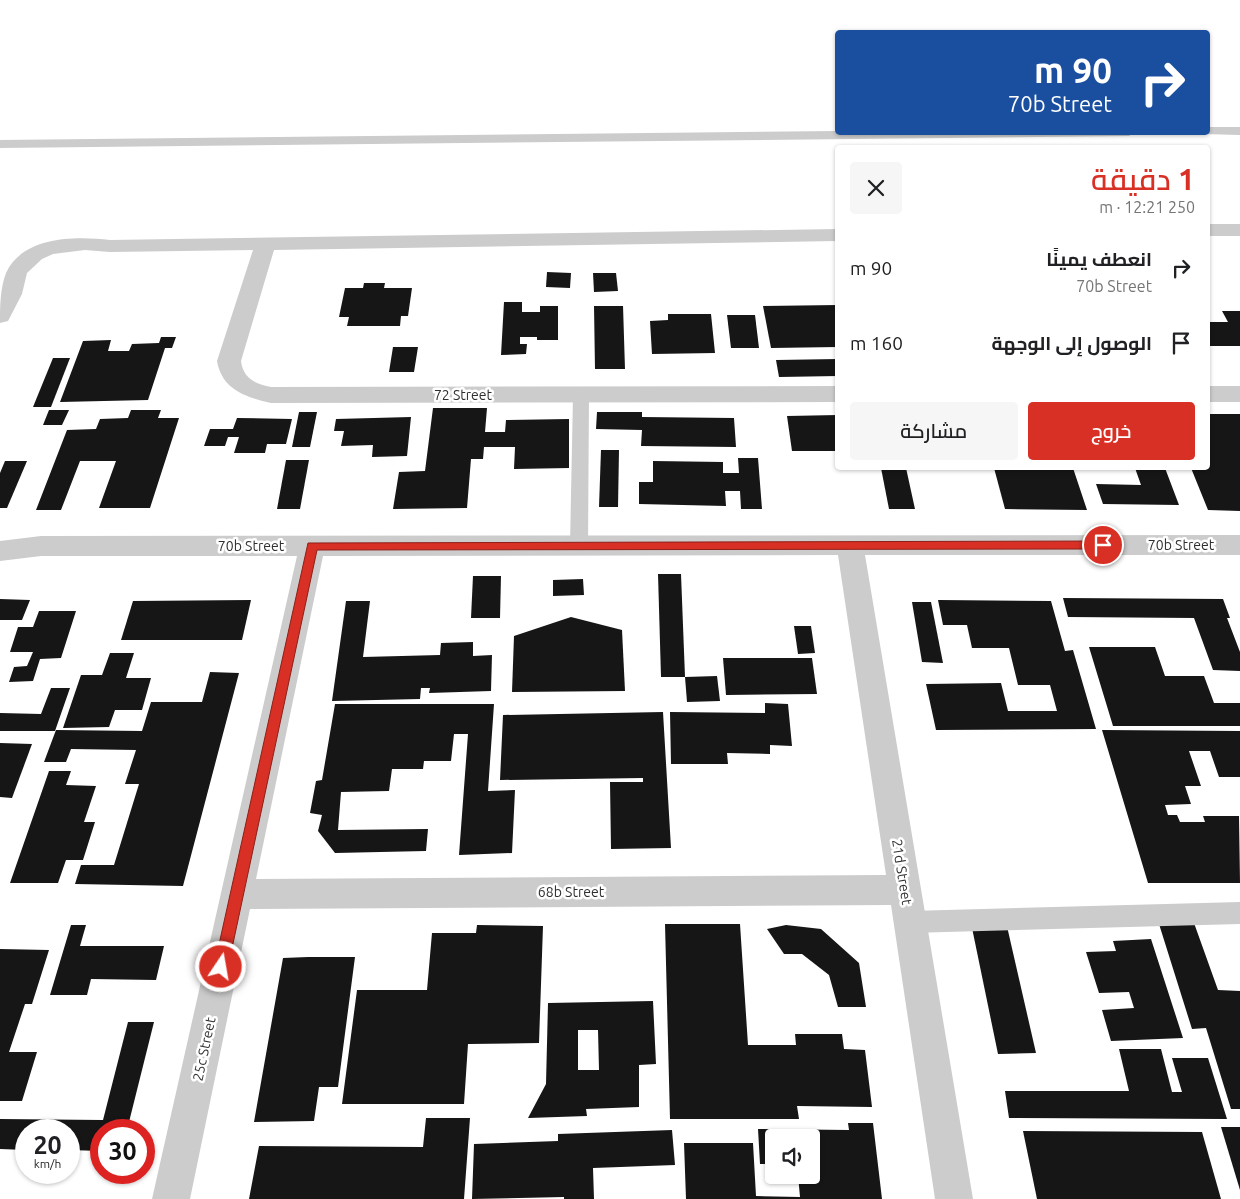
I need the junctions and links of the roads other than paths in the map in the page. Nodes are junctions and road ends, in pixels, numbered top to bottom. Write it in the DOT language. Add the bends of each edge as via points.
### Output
graph roads {
  1 [pos="1240,131"];
  2 [pos="1210,132"];
  3 [pos="847,135"];
  4 [pos="0,144"];
  5 [pos="1210,230"];
  6 [pos="1240,230"];
  7 [pos="835,235"];
  8 [pos="266,244"];
  9 [pos="0,316"];
  10 [pos="835,394"];
  11 [pos="1210,394"];
  12 [pos="1240,394"];
  13 [pos="581,395"];
  14 [pos="0,540"];
  15 [pos="850,545"];
  16 [pos="1240,545"];
  17 [pos="41,546"];
  18 [pos="312,546"];
  19 [pos="579,546"];
  20 [pos="0,551"];
  21 [pos="905,890"];
  22 [pos="237,894"];
  23 [pos="1240,914"];
  24 [pos="910,922"];
  25 [pos="171,1199"];
  26 [pos="954,1199"];
  1 -- 2 [label="lane"];
  3 -- 4 [label="lane"];
  5 -- 6 [label="street"];
  7 -- 8 [label="street"];
  8 -- 9 [label="street" via="110,246 70,254 25,278 12,292"];
  8 -- 13 [label="street, 72 Street" via="229,360 232,375 246,388 270,395"];
  10 -- 13 [label="street, 72 Street"];
  11 -- 12 [label="street"];
  13 -- 19 [label="lane"];
  14 -- 17 [label="street, 70b Street"];
  15 -- 16 [label="street, 70b Street"];
  15 -- 19 [label="street, 70b Street"];
  15 -- 21 [label="street, 21d Street"];
  17 -- 18 [label="street, 70b Street"];
  17 -- 20 [label="street, 70b Street"];
  18 -- 19 [label="street, 70b Street"];
  18 -- 22 [label="street, 25c Street"];
  21 -- 22 [label="street, 68b Street"];
  21 -- 24 [label="street, 21d Street"];
  22 -- 25 [label="street, 25c Street"];
  23 -- 24 [label="lane"];
  24 -- 26 [label="street, 21d Street"];
}
